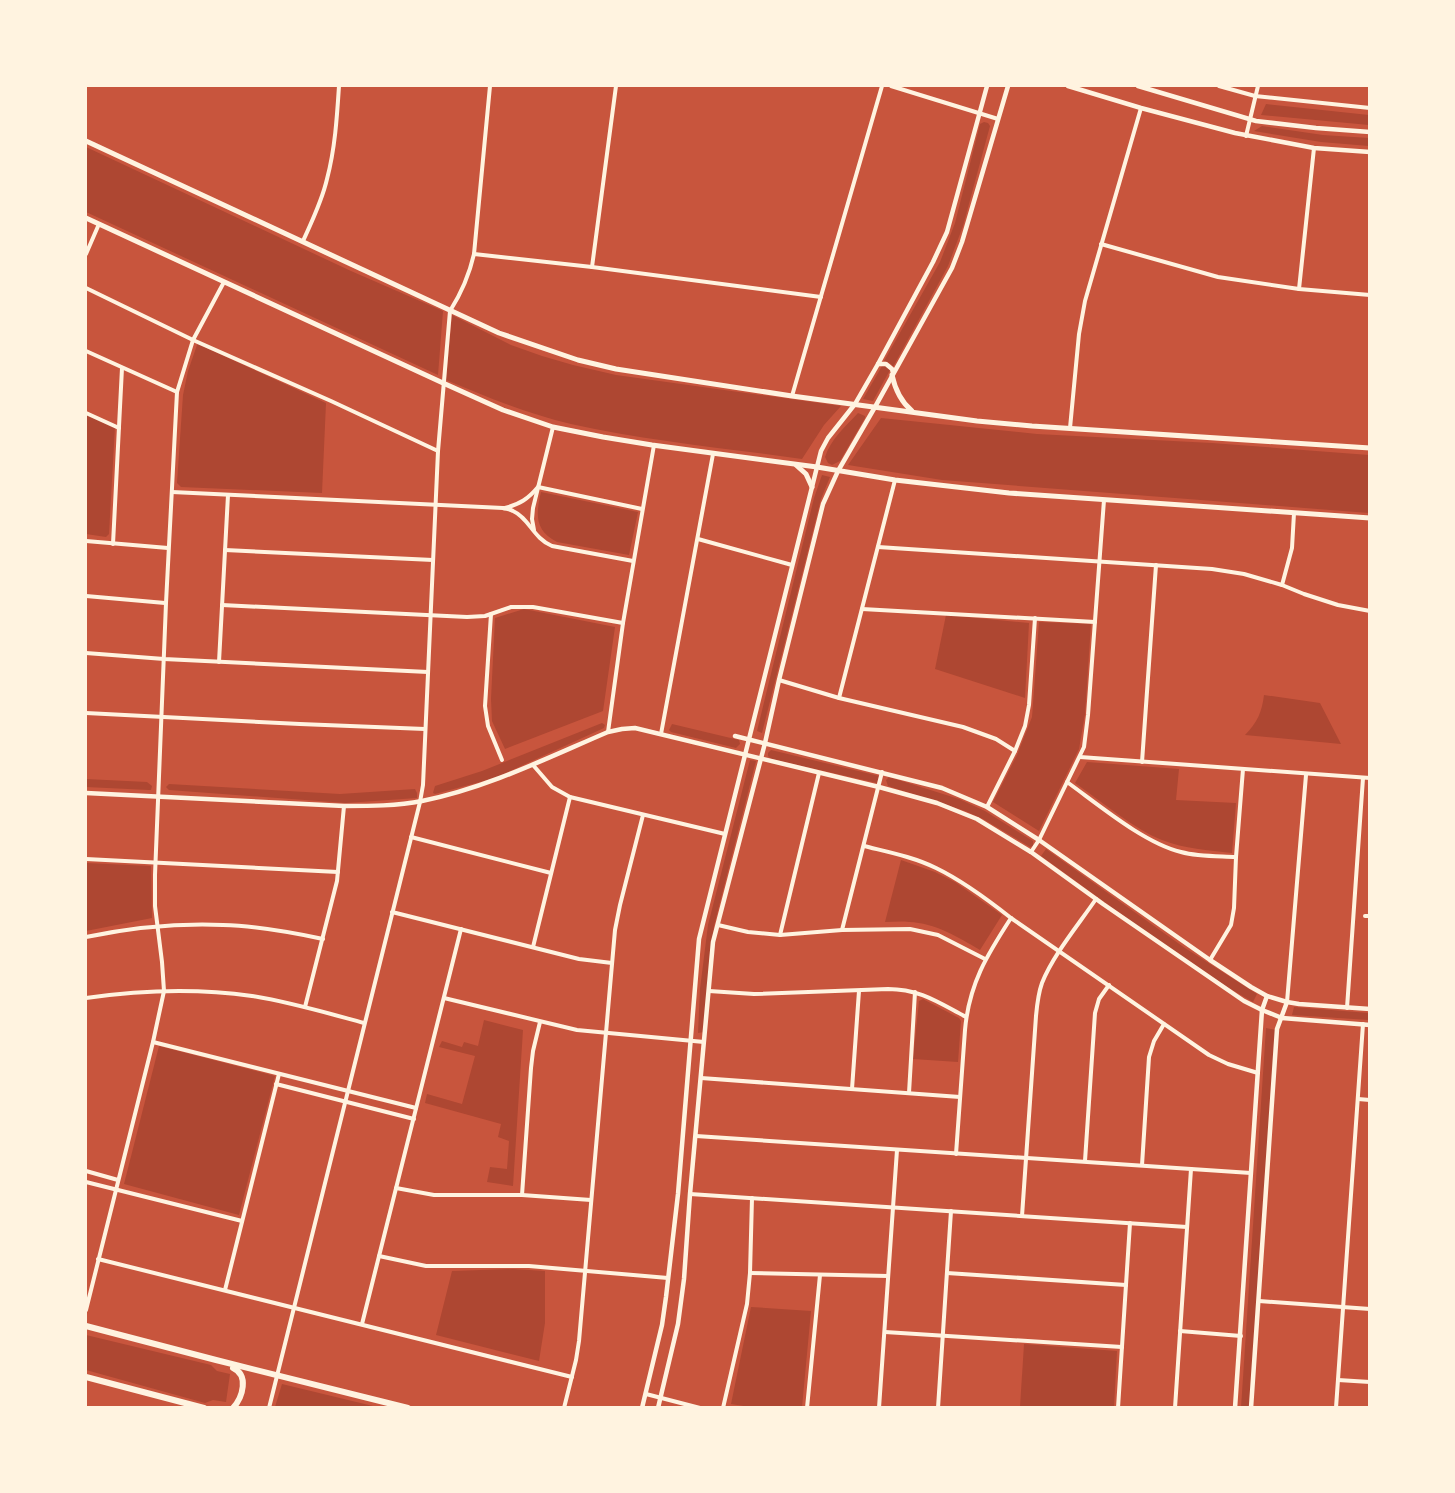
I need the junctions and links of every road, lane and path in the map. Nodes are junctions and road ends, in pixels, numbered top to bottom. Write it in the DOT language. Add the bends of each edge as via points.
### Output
graph roads {
  1 [pos="339,86"];
  2 [pos="490,86"];
  3 [pos="616,86"];
  4 [pos="882,86"];
  5 [pos="891,86"];
  6 [pos="987,86"];
  7 [pos="1008,86"];
  8 [pos="1068,86"];
  9 [pos="1138,86"];
  10 [pos="1218,86"];
  11 [pos="1258,86"];
  12 [pos="1255,96"];
  13 [pos="1141,108"];
  14 [pos="1370,108"];
  15 [pos="979,113"];
  16 [pos="998,119"];
  17 [pos="1250,119"];
  18 [pos="1370,132"];
  19 [pos="1246,135"];
  20 [pos="86,141"];
  21 [pos="1314,148"];
  22 [pos="1370,152"];
  23 [pos="86,218"];
  24 [pos="99,224"];
  25 [pos="303,241"];
  26 [pos="1101,244"];
  27 [pos="86,254"];
  28 [pos="474,254"];
  29 [pos="591,267"];
  30 [pos="224,282"];
  31 [pos="86,288"];
  32 [pos="1299,289"];
  33 [pos="1370,294"];
  34 [pos="821,297"];
  35 [pos="450,311"];
  36 [pos="193,340"];
  37 [pos="86,351"];
  38 [pos="878,364"];
  39 [pos="122,368"];
  40 [pos="893,374"];
  41 [pos="443,383"];
  42 [pos="177,392"];
  43 [pos="792,396"];
  44 [pos="855,404"];
  45 [pos="875,407"];
  46 [pos="913,412"];
  47 [pos="86,413"];
  48 [pos="553,427"];
  49 [pos="118,428"];
  50 [pos="1070,428"];
  51 [pos="654,445"];
  52 [pos="1370,448"];
  53 [pos="438,451"];
  54 [pos="713,454"];
  55 [pos="795,464"];
  56 [pos="817,467"];
  57 [pos="838,471"];
  58 [pos="895,480"];
  59 [pos="538,487"];
  60 [pos="812,487"];
  61 [pos="172,492"];
  62 [pos="228,495"];
  63 [pos="1104,500"];
  64 [pos="436,505"];
  65 [pos="503,508"];
  66 [pos="642,509"];
  67 [pos="1294,513"];
  68 [pos="1370,518"];
  69 [pos="535,534"];
  70 [pos="698,539"];
  71 [pos="86,541"];
  72 [pos="113,544"];
  73 [pos="878,547"];
  74 [pos="169,548"];
  75 [pos="225,550"];
  76 [pos="433,560"];
  77 [pos="633,561"];
  78 [pos="1099,561"];
  79 [pos="792,565"];
  80 [pos="1156,565"];
  81 [pos="1282,585"];
  82 [pos="86,596"];
  83 [pos="166,603"];
  84 [pos="222,605"];
  85 [pos="862,609"];
  86 [pos="1370,610"];
  87 [pos="491,614"];
  88 [pos="430,616"];
  89 [pos="1035,618"];
  90 [pos="1095,621"];
  91 [pos="623,623"];
  92 [pos="86,653"];
  93 [pos="164,659"];
  94 [pos="219,662"];
  95 [pos="428,672"];
  96 [pos="779,680"];
  97 [pos="839,698"];
  98 [pos="86,713"];
  99 [pos="162,717"];
  100 [pos="425,729"];
  101 [pos="608,732"];
  102 [pos="662,734"];
  103 [pos="735,736"];
  104 [pos="748,739"];
  105 [pos="765,743"];
  106 [pos="1015,751"];
  107 [pos="745,754"];
  108 [pos="1080,757"];
  109 [pos="761,758"];
  110 [pos="502,760"];
  111 [pos="1143,762"];
  112 [pos="533,765"];
  113 [pos="1243,769"];
  114 [pos="882,772"];
  115 [pos="819,773"];
  116 [pos="1306,774"];
  117 [pos="1363,778"];
  118 [pos="1370,778"];
  119 [pos="1067,782"];
  120 [pos="879,788"];
  121 [pos="86,793"];
  122 [pos="570,796"];
  123 [pos="158,797"];
  124 [pos="420,802"];
  125 [pos="344,806"];
  126 [pos="987,807"];
  127 [pos="643,815"];
  128 [pos="725,834"];
  129 [pos="411,837"];
  130 [pos="1039,840"];
  131 [pos="864,846"];
  132 [pos="1031,852"];
  133 [pos="1236,857"];
  134 [pos="86,860"];
  135 [pos="155,863"];
  136 [pos="338,872"];
  137 [pos="551,873"];
  138 [pos="1096,899"];
  139 [pos="392,912"];
  140 [pos="1011,918"];
  141 [pos="718,925"];
  142 [pos="158,926"];
  143 [pos="461,929"];
  144 [pos="842,930"];
  145 [pos="780,935"];
  146 [pos="86,937"];
  147 [pos="323,939"];
  148 [pos="533,947"];
  149 [pos="1060,951"];
  150 [pos="985,959"];
  151 [pos="1210,960"];
  152 [pos="612,963"];
  153 [pos="1108,985"];
  154 [pos="859,990"];
  155 [pos="164,991"];
  156 [pos="709,992"];
  157 [pos="915,992"];
  158 [pos="1267,996"];
  159 [pos="86,998"];
  160 [pos="444,998"];
  161 [pos="1287,1002"];
  162 [pos="305,1007"];
  163 [pos="1347,1008"];
  164 [pos="1370,1009"];
  165 [pos="1262,1010"];
  166 [pos="966,1017"];
  167 [pos="1282,1018"];
  168 [pos="540,1022"];
  169 [pos="364,1023"];
  170 [pos="1164,1024"];
  171 [pos="1363,1024"];
  172 [pos="1370,1025"];
  173 [pos="606,1034"];
  174 [pos="690,1041"];
  175 [pos="153,1042"];
  176 [pos="704,1042"];
  177 [pos="1258,1073"];
  178 [pos="279,1074"];
  179 [pos="701,1078"];
  180 [pos="276,1084"];
  181 [pos="852,1089"];
  182 [pos="348,1091"];
  183 [pos="909,1093"];
  184 [pos="960,1097"];
  185 [pos="1358,1099"];
  186 [pos="1370,1100"];
  187 [pos="345,1102"];
  188 [pos="416,1108"];
  189 [pos="414,1119"];
  190 [pos="696,1136"];
  191 [pos="897,1150"];
  192 [pos="956,1154"];
  193 [pos="1026,1158"];
  194 [pos="1085,1161"];
  195 [pos="1142,1165"];
  196 [pos="1191,1169"];
  197 [pos="86,1171"];
  198 [pos="1251,1173"];
  199 [pos="118,1180"];
  200 [pos="86,1182"];
  201 [pos="396,1188"];
  202 [pos="116,1190"];
  203 [pos="690,1194"];
  204 [pos="522,1196"];
  205 [pos="752,1198"];
  206 [pos="591,1200"];
  207 [pos="893,1208"];
  208 [pos="951,1211"];
  209 [pos="1022,1216"];
  210 [pos="242,1221"];
  211 [pos="1130,1223"];
  212 [pos="1187,1227"];
  213 [pos="379,1256"];
  214 [pos="98,1259"];
  215 [pos="585,1270"];
  216 [pos="750,1273"];
  217 [pos="947,1273"];
  218 [pos="820,1275"];
  219 [pos="888,1276"];
  220 [pos="668,1278"];
  221 [pos="1126,1284"];
  222 [pos="225,1290"];
  223 [pos="1259,1301"];
  224 [pos="294,1307"];
  225 [pos="1343,1307"];
  226 [pos="1370,1309"];
  227 [pos="86,1310"];
  228 [pos="362,1324"];
  229 [pos="86,1326"];
  230 [pos="1180,1331"];
  231 [pos="885,1332"];
  232 [pos="943,1335"];
  233 [pos="1241,1336"];
  234 [pos="1122,1347"];
  235 [pos="216,1360"];
  236 [pos="277,1375"];
  237 [pos="86,1377"];
  238 [pos="572,1377"];
  239 [pos="1338,1380"];
  240 [pos="1370,1382"];
  241 [pos="646,1394"];
  242 [pos="661,1398"];
  243 [pos="204,1407"];
  244 [pos="233,1407"];
  245 [pos="268,1407"];
  246 [pos="408,1407"];
  247 [pos="564,1407"];
  248 [pos="642,1407"];
  249 [pos="658,1407"];
  250 [pos="700,1407"];
  251 [pos="723,1407"];
  252 [pos="807,1407"];
  253 [pos="879,1407"];
  254 [pos="938,1407"];
  255 [pos="1118,1407"];
  256 [pos="1175,1407"];
  257 [pos="1235,1407"];
  258 [pos="1251,1407"];
  259 [pos="1336,1407"];
  1 -- 25 [label="street" via="327,178"];
  2 -- 28 [label="street"];
  3 -- 29 [label="street"];
  4 -- 34 [label="street"];
  5 -- 15 [label="street"];
  6 -- 15 [label="street"];
  7 -- 16 [label="street"];
  8 -- 13 [label="street"];
  9 -- 17 [label="street"];
  10 -- 12 [label="street"];
  11 -- 12 [label="street"];
  12 -- 14 [label="street"];
  12 -- 17 [label="street"];
  13 -- 19 [label="street"];
  13 -- 26 [label="street"];
  15 -- 16 [label="street"];
  15 -- 38 [label="street" via="947,232"];
  16 -- 40 [label="street" via="952,268"];
  17 -- 18 [label="street"];
  17 -- 19 [label="street"];
  19 -- 21 [label="street"];
  20 -- 25 [label="main road"];
  21 -- 22 [label="street"];
  21 -- 32 [label="street"];
  23 -- 24 [label="main road"];
  24 -- 27 [label="street"];
  24 -- 30 [label="main road"];
  25 -- 35 [label="main road"];
  26 -- 32 [label="street" via="1218,277"];
  26 -- 50 [label="street" via="1079,334"];
  28 -- 29 [label="street"];
  28 -- 35 [label="street" via="468,277"];
  29 -- 34 [label="street"];
  30 -- 36 [label="street"];
  30 -- 41 [label="main road"];
  31 -- 36 [label="street"];
  32 -- 33 [label="street"];
  34 -- 43 [label="street"];
  35 -- 41 [label="street"];
  35 -- 43 [label="main road" via="499,333 578,360"];
  36 -- 42 [label="street"];
  36 -- 53 [label="street"];
  37 -- 39 [label="street"];
  38 -- 40 [label="street" via="886,364"];
  38 -- 44 [label="street"];
  39 -- 42 [label="street"];
  39 -- 49 [label="street"];
  40 -- 45 [label="street"];
  40 -- 46 [label="main road" via="897,393"];
  41 -- 48 [label="main road"];
  41 -- 53 [label="street"];
  42 -- 61 [label="street"];
  43 -- 44 [label="main road"];
  44 -- 45 [label="main road"];
  44 -- 56 [label="street" via="823,444"];
  45 -- 46 [label="main road"];
  45 -- 57 [label="street"];
  46 -- 50 [label="main road"];
  47 -- 49 [label="street"];
  48 -- 51 [label="main road"];
  48 -- 59 [label="street"];
  49 -- 72 [label="street"];
  50 -- 52 [label="main road"];
  51 -- 54 [label="main road"];
  51 -- 66 [label="street"];
  53 -- 64 [label="street"];
  54 -- 55 [label="main road"];
  54 -- 70 [label="street"];
  55 -- 56 [label="main road"];
  55 -- 60 [label="main road"];
  56 -- 57 [label="main road"];
  56 -- 60 [label="street"];
  57 -- 58 [label="main road"];
  57 -- 96 [label="street" via="824,504"];
  58 -- 63 [label="main road"];
  58 -- 73 [label="street"];
  59 -- 65 [label="street" via="523,502"];
  59 -- 66 [label="street"];
  59 -- 69 [label="street" via="532,519"];
  60 -- 79 [label="street"];
  61 -- 62 [label="street"];
  61 -- 74 [label="street"];
  62 -- 64 [label="street"];
  62 -- 75 [label="street"];
  63 -- 67 [label="main road"];
  63 -- 78 [label="street"];
  64 -- 65 [label="street"];
  64 -- 76 [label="street"];
  65 -- 69 [label="street" via="520,516"];
  66 -- 77 [label="street"];
  67 -- 68 [label="main road"];
  67 -- 81 [label="street" via="1292,548"];
  69 -- 77 [label="street" via="552,546"];
  70 -- 79 [label="street"];
  70 -- 102 [label="street"];
  71 -- 72 [label="street"];
  72 -- 74 [label="street"];
  73 -- 78 [label="street"];
  73 -- 85 [label="street"];
  74 -- 83 [label="street"];
  75 -- 76 [label="street"];
  75 -- 84 [label="street"];
  76 -- 88 [label="street"];
  77 -- 91 [label="street"];
  78 -- 80 [label="street"];
  78 -- 90 [label="street"];
  79 -- 104 [label="street"];
  80 -- 81 [label="street" via="1244,574"];
  80 -- 111 [label="street"];
  81 -- 86 [label="street"];
  82 -- 83 [label="street"];
  83 -- 93 [label="street"];
  84 -- 88 [label="street"];
  84 -- 94 [label="street"];
  85 -- 89 [label="street"];
  85 -- 97 [label="street"];
  87 -- 88 [label="street"];
  87 -- 91 [label="street" via="512,607 533,607"];
  87 -- 110 [label="street" via="485,706 488,726"];
  88 -- 95 [label="street"];
  89 -- 90 [label="street"];
  89 -- 106 [label="street" via="1029,705"];
  90 -- 108 [label="street" via="1088,715"];
  91 -- 101 [label="street"];
  92 -- 93 [label="street"];
  93 -- 94 [label="street"];
  93 -- 99 [label="street"];
  94 -- 95 [label="street"];
  95 -- 100 [label="street"];
  96 -- 97 [label="street"];
  96 -- 105 [label="street"];
  97 -- 106 [label="street" via="963,727"];
  98 -- 99 [label="street"];
  99 -- 100 [label="street"];
  99 -- 123 [label="street"];
  100 -- 124 [label="street"];
  101 -- 102 [label="street" via="635,728"];
  101 -- 112 [label="street"];
  102 -- 107 [label="street"];
  103 -- 104 [label="street"];
  104 -- 105 [label="street"];
  104 -- 107 [label="street"];
  105 -- 109 [label="street"];
  105 -- 114 [label="street"];
  106 -- 126 [label="street"];
  107 -- 109 [label="street"];
  107 -- 128 [label="street"];
  108 -- 111 [label="street"];
  108 -- 119 [label="street"];
  109 -- 115 [label="street"];
  109 -- 141 [label="street"];
  111 -- 113 [label="street"];
  112 -- 122 [label="street" via="552,787"];
  112 -- 124 [label="street" via="482,785"];
  113 -- 116 [label="street"];
  113 -- 133 [label="street"];
  114 -- 120 [label="street"];
  114 -- 126 [label="street" via="942,788"];
  115 -- 120 [label="street"];
  115 -- 145 [label="street"];
  116 -- 117 [label="street"];
  116 -- 161 [label="street"];
  117 -- 118 [label="street"];
  117 -- 163 [label="street"];
  119 -- 130 [label="street"];
  119 -- 133 [label="street" via="1162,845 1181,852"];
  120 -- 131 [label="street"];
  120 -- 132 [label="street" via="937,803 977,819"];
  121 -- 123 [label="street"];
  122 -- 127 [label="street"];
  122 -- 137 [label="street"];
  123 -- 125 [label="street"];
  123 -- 135 [label="street"];
  124 -- 125 [label="street"];
  124 -- 129 [label="street"];
  125 -- 136 [label="street"];
  126 -- 130 [label="street"];
  127 -- 128 [label="street"];
  127 -- 152 [label="street" via="618,915"];
  128 -- 174 [label="street" via="699,939"];
  129 -- 137 [label="street"];
  129 -- 139 [label="street"];
  130 -- 132 [label="street"];
  130 -- 151 [label="street"];
  131 -- 140 [label="street" via="935,867 981,894"];
  131 -- 144 [label="street"];
  132 -- 138 [label="street"];
  133 -- 151 [label="street" via="1231,925"];
  134 -- 135 [label="street"];
  135 -- 136 [label="street"];
  135 -- 142 [label="street"];
  136 -- 147 [label="street"];
  137 -- 148 [label="street"];
  138 -- 149 [label="street"];
  138 -- 165 [label="street"];
  139 -- 143 [label="street"];
  139 -- 169 [label="street"];
  140 -- 149 [label="street"];
  140 -- 150 [label="street"];
  141 -- 145 [label="street"];
  141 -- 156 [label="street"];
  142 -- 146 [label="street"];
  142 -- 147 [label="street" via="246,926"];
  142 -- 155 [label="street"];
  143 -- 148 [label="street"];
  143 -- 160 [label="street"];
  144 -- 145 [label="street"];
  144 -- 150 [label="street" via="920,930"];
  147 -- 162 [label="street"];
  148 -- 152 [label="street"];
  149 -- 153 [label="street"];
  149 -- 193 [label="street" via="1043,982 1037,1006"];
  150 -- 166 [label="street"];
  151 -- 158 [label="street"];
  152 -- 173 [label="street"];
  153 -- 170 [label="street"];
  153 -- 194 [label="street" via="1095,1013"];
  154 -- 156 [label="street"];
  154 -- 157 [label="street"];
  154 -- 181 [label="street"];
  155 -- 159 [label="street"];
  155 -- 162 [label="street" via="232,994"];
  155 -- 175 [label="street"];
  156 -- 176 [label="street"];
  157 -- 166 [label="street"];
  157 -- 183 [label="street"];
  158 -- 161 [label="street"];
  158 -- 165 [label="street"];
  160 -- 168 [label="street"];
  160 -- 188 [label="street"];
  161 -- 163 [label="street"];
  161 -- 167 [label="street"];
  162 -- 169 [label="street"];
  163 -- 164 [label="street"];
  165 -- 167 [label="street"];
  165 -- 177 [label="street"];
  166 -- 184 [label="street"];
  167 -- 171 [label="street"];
  167 -- 223 [label="street" via="1277,1029"];
  168 -- 173 [label="street"];
  168 -- 204 [label="street" via="531,1068"];
  169 -- 182 [label="street"];
  170 -- 177 [label="street" via="1228,1064"];
  170 -- 195 [label="street" via="1150,1052"];
  171 -- 172 [label="street"];
  171 -- 185 [label="street"];
  173 -- 174 [label="street"];
  173 -- 206 [label="street"];
  174 -- 176 [label="street"];
  174 -- 220 [label="street"];
  175 -- 178 [label="street"];
  175 -- 199 [label="street"];
  176 -- 179 [label="street"];
  177 -- 198 [label="street"];
  178 -- 180 [label="street"];
  178 -- 182 [label="street"];
  179 -- 181 [label="street"];
  179 -- 190 [label="street"];
  180 -- 187 [label="street"];
  180 -- 210 [label="street"];
  181 -- 183 [label="street"];
  182 -- 187 [label="street"];
  182 -- 188 [label="street"];
  183 -- 184 [label="street"];
  184 -- 192 [label="street"];
  185 -- 186 [label="street"];
  185 -- 225 [label="street"];
  187 -- 189 [label="street"];
  187 -- 224 [label="street"];
  188 -- 189 [label="street"];
  189 -- 201 [label="street"];
  190 -- 191 [label="street"];
  190 -- 203 [label="street"];
  191 -- 192 [label="street"];
  191 -- 207 [label="street"];
  192 -- 193 [label="street"];
  193 -- 194 [label="street"];
  193 -- 209 [label="street"];
  194 -- 195 [label="street"];
  195 -- 196 [label="street"];
  196 -- 198 [label="street"];
  196 -- 212 [label="street"];
  197 -- 199 [label="street"];
  198 -- 233 [label="street"];
  199 -- 202 [label="street"];
  200 -- 202 [label="street"];
  201 -- 204 [label="street" via="435,1195"];
  201 -- 213 [label="street"];
  202 -- 210 [label="street"];
  202 -- 214 [label="street"];
  203 -- 205 [label="street"];
  203 -- 242 [label="street" via="681,1303"];
  204 -- 206 [label="street"];
  205 -- 207 [label="street"];
  205 -- 216 [label="street"];
  206 -- 215 [label="street"];
  207 -- 208 [label="street"];
  207 -- 219 [label="street"];
  208 -- 209 [label="street"];
  208 -- 217 [label="street"];
  209 -- 211 [label="street"];
  210 -- 222 [label="street"];
  211 -- 212 [label="street"];
  211 -- 221 [label="street"];
  212 -- 230 [label="street"];
  213 -- 215 [label="street" via="432,1266"];
  213 -- 228 [label="street"];
  214 -- 222 [label="street"];
  214 -- 227 [label="street"];
  215 -- 220 [label="street"];
  215 -- 238 [label="street"];
  216 -- 218 [label="street"];
  216 -- 251 [label="street" via="747,1304"];
  217 -- 221 [label="street"];
  217 -- 232 [label="street"];
  218 -- 219 [label="street"];
  218 -- 252 [label="street"];
  219 -- 231 [label="street"];
  220 -- 241 [label="street" via="664,1316"];
  221 -- 234 [label="street"];
  222 -- 224 [label="street"];
  223 -- 225 [label="street"];
  223 -- 258 [label="street"];
  224 -- 228 [label="street"];
  224 -- 236 [label="street"];
  225 -- 226 [label="street"];
  225 -- 239 [label="street"];
  228 -- 238 [label="street"];
  229 -- 235 [label="main road"];
  230 -- 233 [label="street"];
  230 -- 256 [label="street"];
  231 -- 232 [label="street"];
  231 -- 253 [label="street"];
  232 -- 234 [label="street"];
  232 -- 254 [label="street"];
  233 -- 257 [label="street"];
  234 -- 255 [label="street"];
  235 -- 236 [label="main road"];
  235 -- 244 [label="main road" via="242,1375 242,1390"];
  236 -- 245 [label="street"];
  236 -- 246 [label="main road"];
  237 -- 243 [label="main road"];
  238 -- 247 [label="street"];
  239 -- 240 [label="street"];
  239 -- 259 [label="street"];
  241 -- 242 [label="street"];
  241 -- 248 [label="street"];
  242 -- 249 [label="street"];
  242 -- 250 [label="street"];
}
